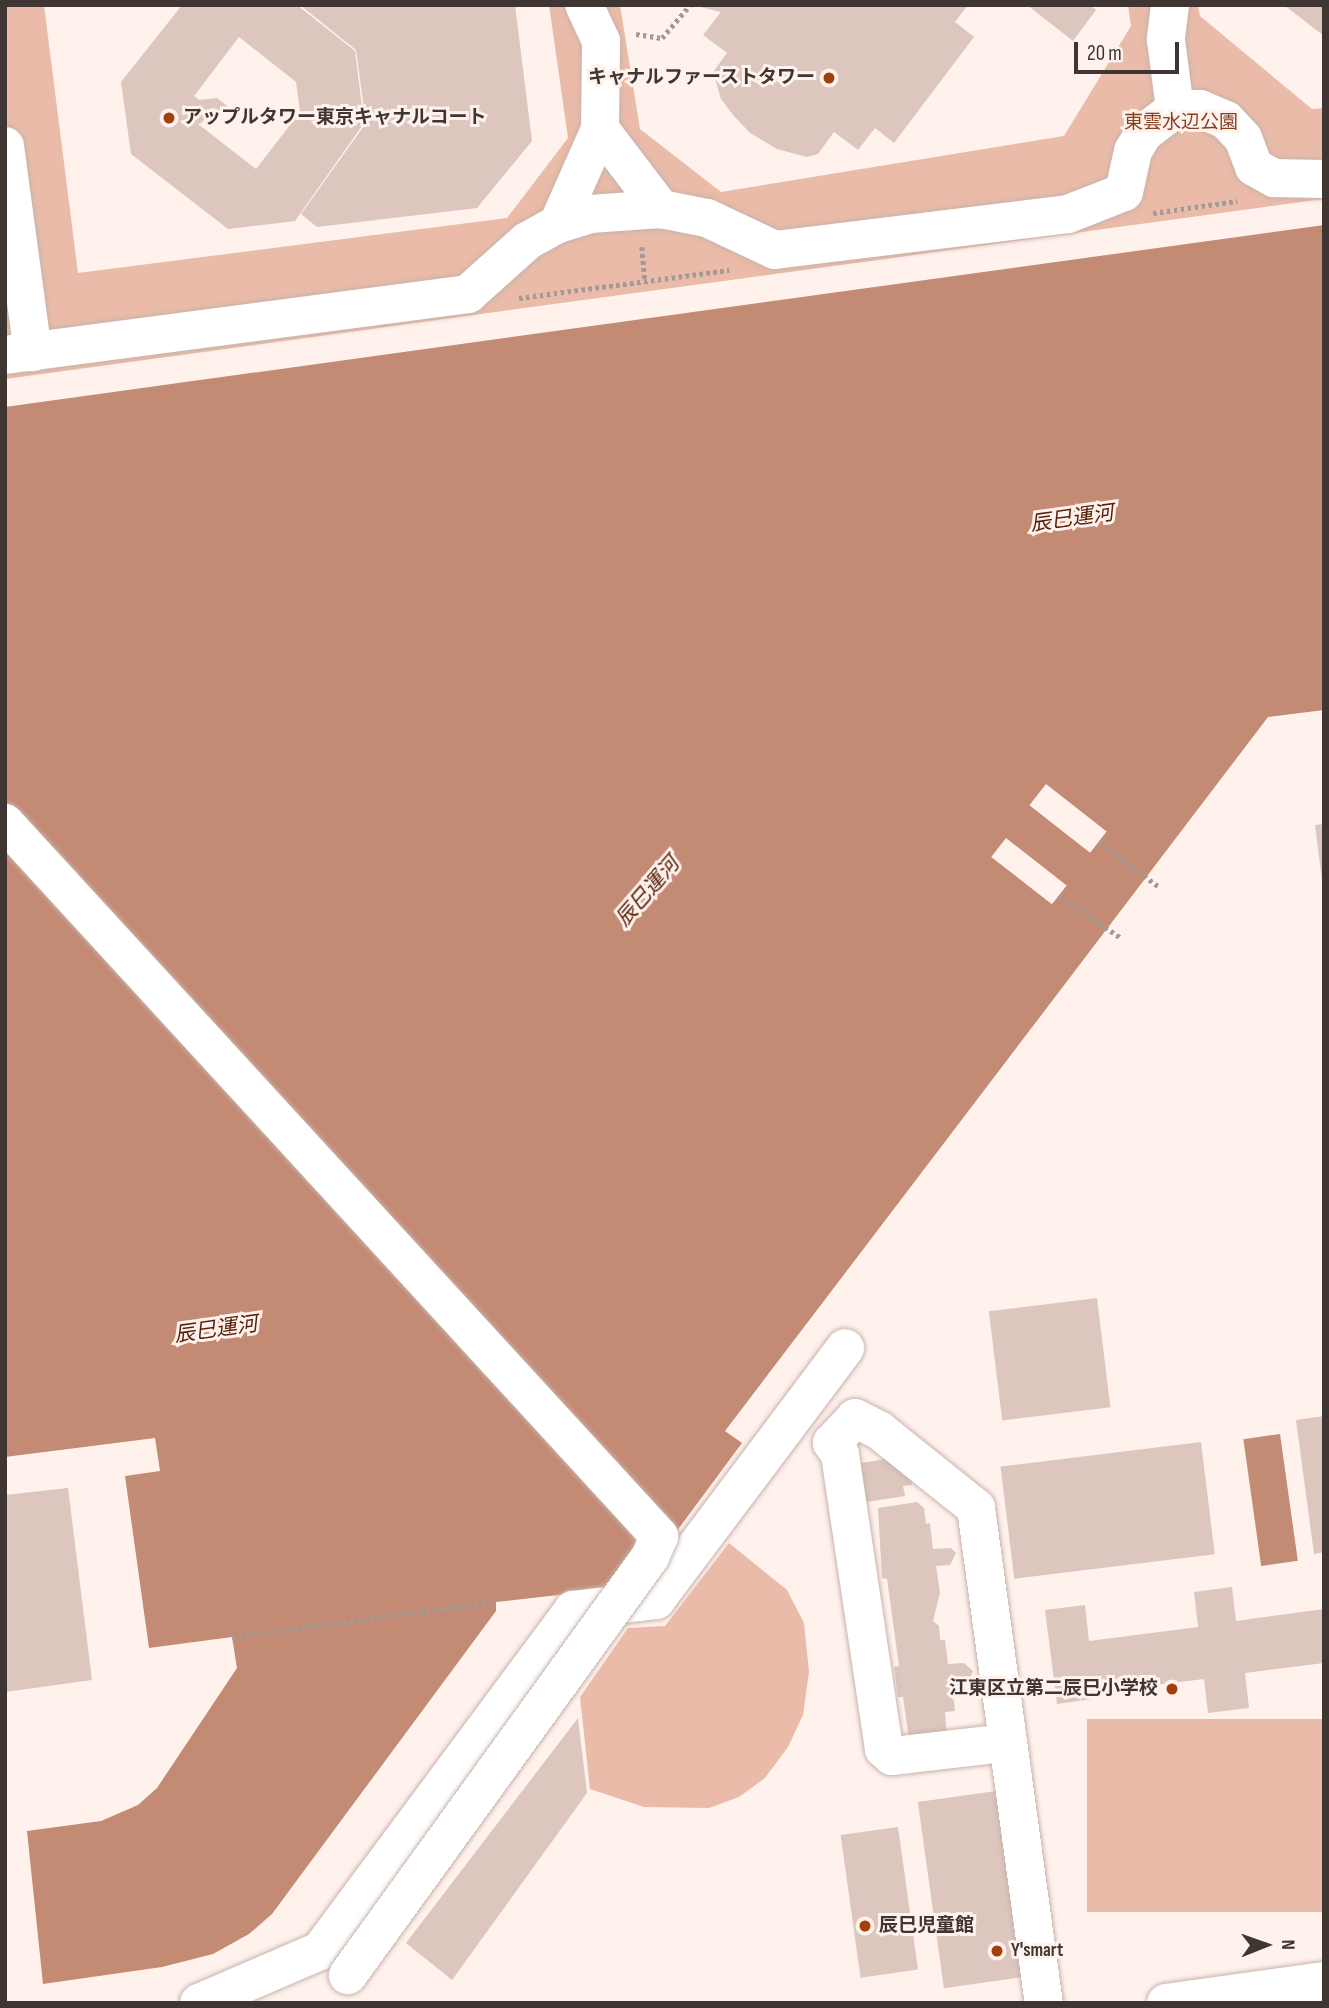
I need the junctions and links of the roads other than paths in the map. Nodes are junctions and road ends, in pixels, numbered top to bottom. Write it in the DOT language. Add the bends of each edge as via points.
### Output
graph roads {
  1 [pos="584,5"];
  2 [pos="1170,5"];
  3 [pos="1175,109"];
  4 [pos="600,129"];
  5 [pos="5,146"];
  6 [pos="1324,179"];
  7 [pos="661,209"];
  8 [pos="558,224"];
  9 [pos="19,354"];
  10 [pos="5,823"];
  11 [pos="845,1348"];
  12 [pos="1005,1743"];
  13 [pos="348,1975"];
  14 [pos="1324,1981"];
  15 [pos="199,2003"];
  16 [pos="1044,2003"];
  17 [pos="1166,2003"];
  1 -- 4 [label="street" via="601,41"];
  2 -- 3 [label="street" via="1166,40"];
  3 -- 6 [label="street" via="1200,109 1226,120 1243,138 1254,167 1274,178"];
  3 -- 7 [label="street" via="1144,133 1133,151 1125,192 1068,214 775,250 707,218"];
  4 -- 7 [label="street"];
  4 -- 8 [label="street"];
  5 -- 9 [label="street"];
  7 -- 8 [label="street" via="590,214"];
  8 -- 9 [label="street" via="527,241 468,294"];
  10 -- 13 [label="street, bridge" via="659,1536 650,1557"];
  11 -- 15 [label="street" via="656,1600 573,1610 320,1951"];
  12 -- 12 [label="street" via="892,1756 884,1749 840,1454 832,1443 855,1418 880,1431 976,1508"];
  12 -- 16 [label="street"];
  14 -- 17 [label="street"];
}
